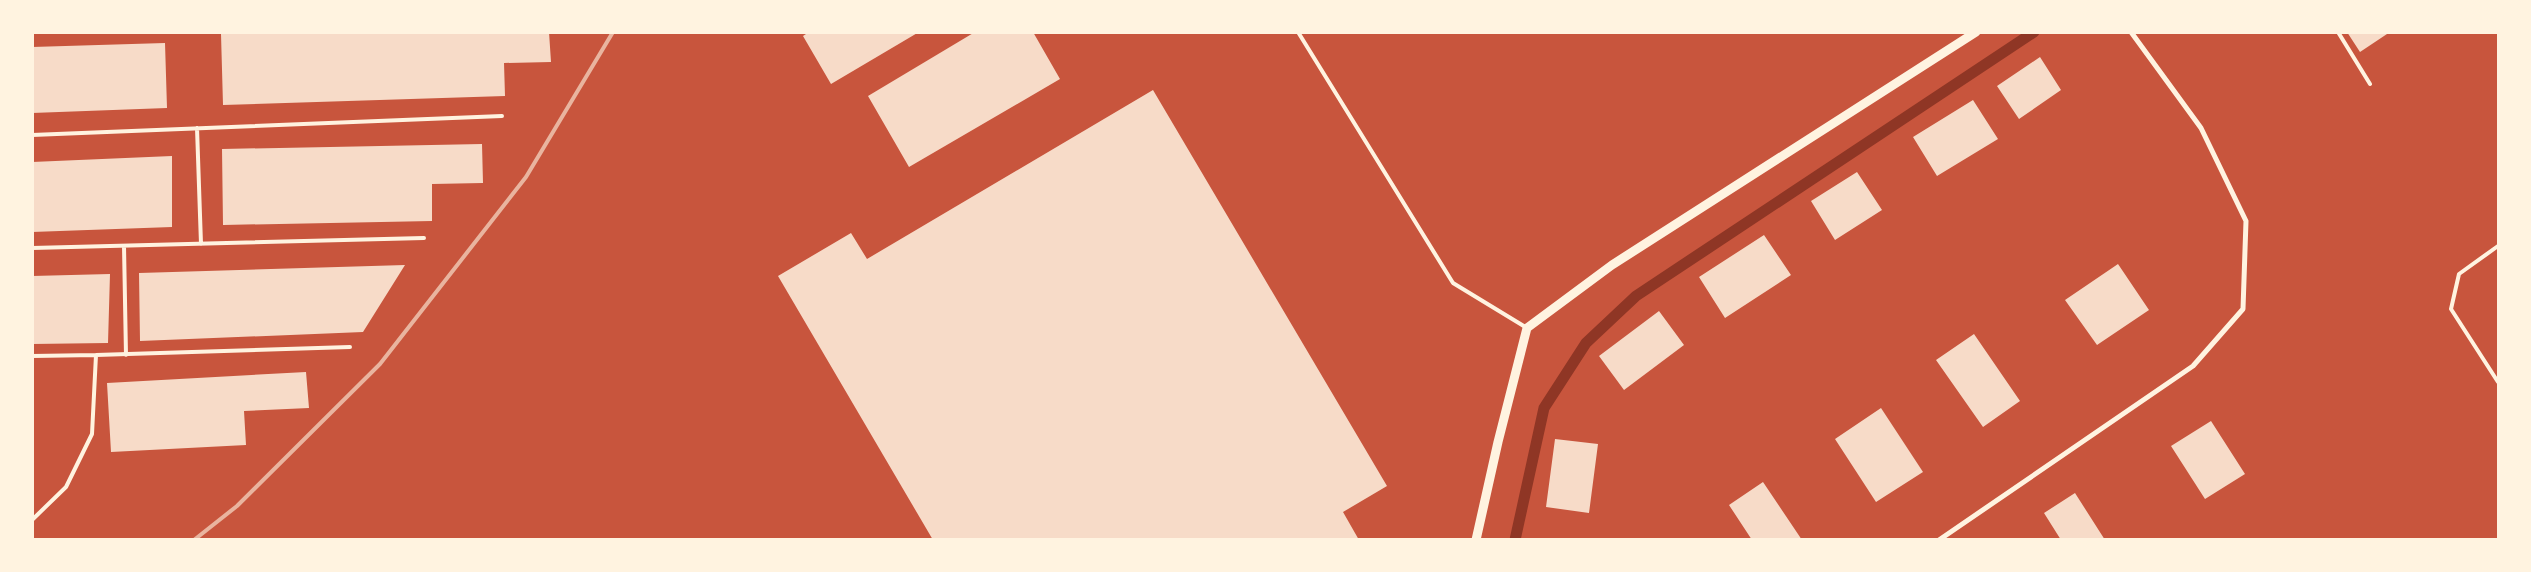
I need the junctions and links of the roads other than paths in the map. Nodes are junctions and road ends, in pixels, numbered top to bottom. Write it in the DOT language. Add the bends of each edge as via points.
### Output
graph roads {
  1 [pos="1298,32"];
  2 [pos="1976,32"];
  3 [pos="2131,32"];
  4 [pos="2338,32"];
  5 [pos="2370,84"];
  6 [pos="502,116"];
  7 [pos="196,128"];
  8 [pos="32,135"];
  9 [pos="424,238"];
  10 [pos="201,244"];
  11 [pos="124,246"];
  12 [pos="2498,246"];
  13 [pos="32,248"];
  14 [pos="1527,328"];
  15 [pos="350,347"];
  16 [pos="96,355"];
  17 [pos="126,355"];
  18 [pos="32,356"];
  19 [pos="2498,382"];
  20 [pos="32,520"];
  21 [pos="1476,540"];
  22 [pos="1939,540"];
  1 -- 14 [label="lane" via="1453,283"];
  2 -- 14 [label="street" via="1612,265"];
  3 -- 22 [label="street" via="2201,128 2246,221 2243,309 2193,366"];
  4 -- 5 [label="lane"];
  6 -- 7 [label="lane"];
  7 -- 8 [label="lane"];
  7 -- 10 [label="lane"];
  9 -- 10 [label="lane"];
  10 -- 11 [label="lane"];
  11 -- 13 [label="lane"];
  11 -- 17 [label="lane"];
  12 -- 19 [label="lane" via="2459,274 2451,310"];
  14 -- 21 [label="street"];
  15 -- 17 [label="lane"];
  16 -- 17 [label="lane"];
  16 -- 18 [label="lane"];
  16 -- 20 [label="lane" via="92,434 66,486"];
}
